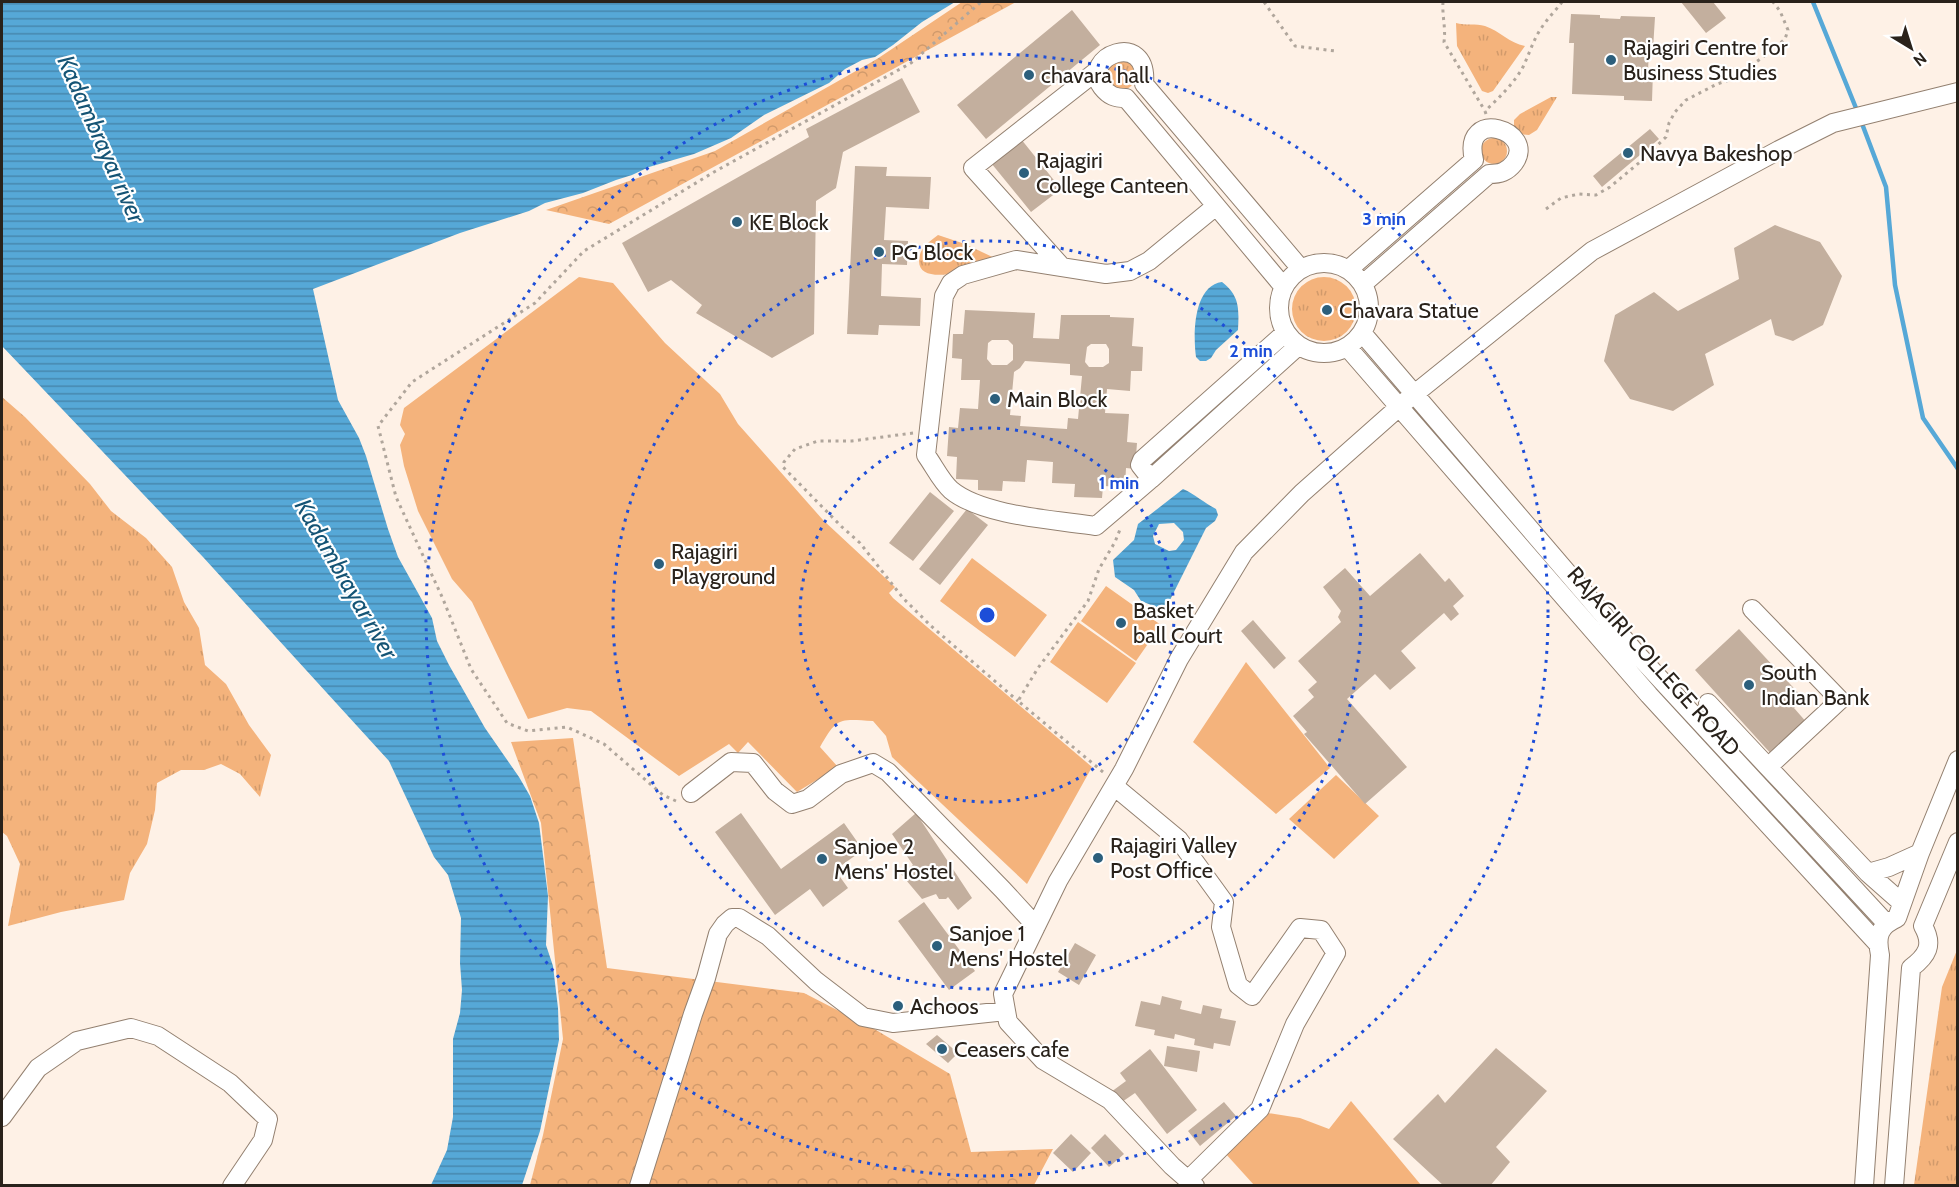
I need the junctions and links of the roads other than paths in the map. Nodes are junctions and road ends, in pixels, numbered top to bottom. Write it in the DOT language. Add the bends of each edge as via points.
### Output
graph roads {
  1 [pos="1098,70"];
  2 [pos="1958,92"];
  3 [pos="1216,206"];
  4 [pos="1062,267"];
  5 [pos="1300,269"];
  6 [pos="1349,269"];
  7 [pos="1363,284"];
  8 [pos="1283,286"];
  9 [pos="1285,333"];
  10 [pos="1363,333"];
  11 [pos="1298,346"];
  12 [pos="1348,348"];
  13 [pos="1415,394"];
  14 [pos="1399,408"];
  15 [pos="1151,479"];
  16 [pos="1752,609"];
  17 [pos="1708,703"];
  18 [pos="1958,760"];
  19 [pos="1768,767"];
  20 [pos="1110,780"];
  21 [pos="691,793"];
  22 [pos="1958,842"];
  23 [pos="1920,853"];
  24 [pos="1868,873"];
  25 [pos="1902,903"];
  26 [pos="1886,923"];
  27 [pos="1036,927"];
  28 [pos="1879,949"];
  29 [pos="1911,968"];
  30 [pos="1006,1011"];
  31 [pos="2,1117"];
  32 [pos="1192,1183"];
  33 [pos="232,1185"];
  34 [pos="639,1185"];
  35 [pos="1864,1185"];
  36 [pos="1894,1185"];
  1 -- 3 [label="street" via="1099,84 1107,94 1126,98"];
  1 -- 4 [label="street" via="973,168"];
  1 -- 5 [label="street" via="1104,58 1116,52 1129,52 1140,60 1144,84"];
  2 -- 13 [label="street" via="1833,123 1592,251"];
  3 -- 4 [label="street" via="1149,261 1130,271 1107,274"];
  3 -- 8 [label="street"];
  4 -- 15 [label="street" via="1016,260 963,274 951,283 944,296 926,455 950,489 971,501 997,511 1096,526"];
  5 -- 6 [label="street" via="1329,262"];
  5 -- 8 [label="street"];
  6 -- 7 [label="street"];
  6 -- 7 [label="street" via="1474,160 1473,140 1488,119 1509,133 1519,152 1508,169 1489,174"];
  7 -- 10 [label="street" via="1370,303"];
  8 -- 9 [label="street" via="1278,313"];
  9 -- 11 [label="street"];
  9 -- 15 [label="street" via="1142,460 1140,465"];
  10 -- 12 [label="street"];
  10 -- 13 [label="street, RAJAGIRI COLLEGE ROAD"];
  11 -- 12 [label="street" via="1319,354"];
  11 -- 15 [label="street"];
  12 -- 14 [label="street, RAJAGIRI COLLEGE ROAD"];
  13 -- 14 [label="street"];
  13 -- 26 [label="street, RAJAGIRI COLLEGE ROAD" via="1636,653"];
  14 -- 20 [label="street" via="1302,494 1244,552"];
  14 -- 28 [label="street, RAJAGIRI COLLEGE ROAD" via="1649,695"];
  16 -- 19 [label="street" via="1840,700"];
  17 -- 19 [label="street"];
  18 -- 23 [label="street"];
  19 -- 24 [label="street"];
  20 -- 27 [label="street"];
  20 -- 32 [label="street" via="1179,840 1224,902 1221,927 1235,975 1238,985 1252,996 1300,928 1321,930 1336,953 1295,1024 1260,1109"];
  21 -- 27 [label="street" via="731,762 753,763 775,791 792,804 808,799 841,774 873,763 888,772"];
  22 -- 29 [label="street" via="1923,926 1929,945 1925,955"];
  23 -- 24 [label="street"];
  23 -- 25 [label="street"];
  24 -- 25 [label="street"];
  25 -- 26 [label="street" via="1897,918"];
  26 -- 28 [label="street" via="1880,932"];
  27 -- 30 [label="street" via="1003,994"];
  28 -- 29 [label="street, RAJAGIRI COLLEGE ROAD" via="1892,966"];
  28 -- 35 [label="street"];
  29 -- 36 [label="street"];
  30 -- 32 [label="street" via="1008,1022 1043,1060 1110,1100"];
  30 -- 34 [label="street" via="892,1023 863,1017 816,981 768,936 739,918 732,918 718,934"];
  31 -- 33 [label="street" via="38,1068 77,1041 131,1028 158,1036 230,1083 268,1119 263,1140"];
}
